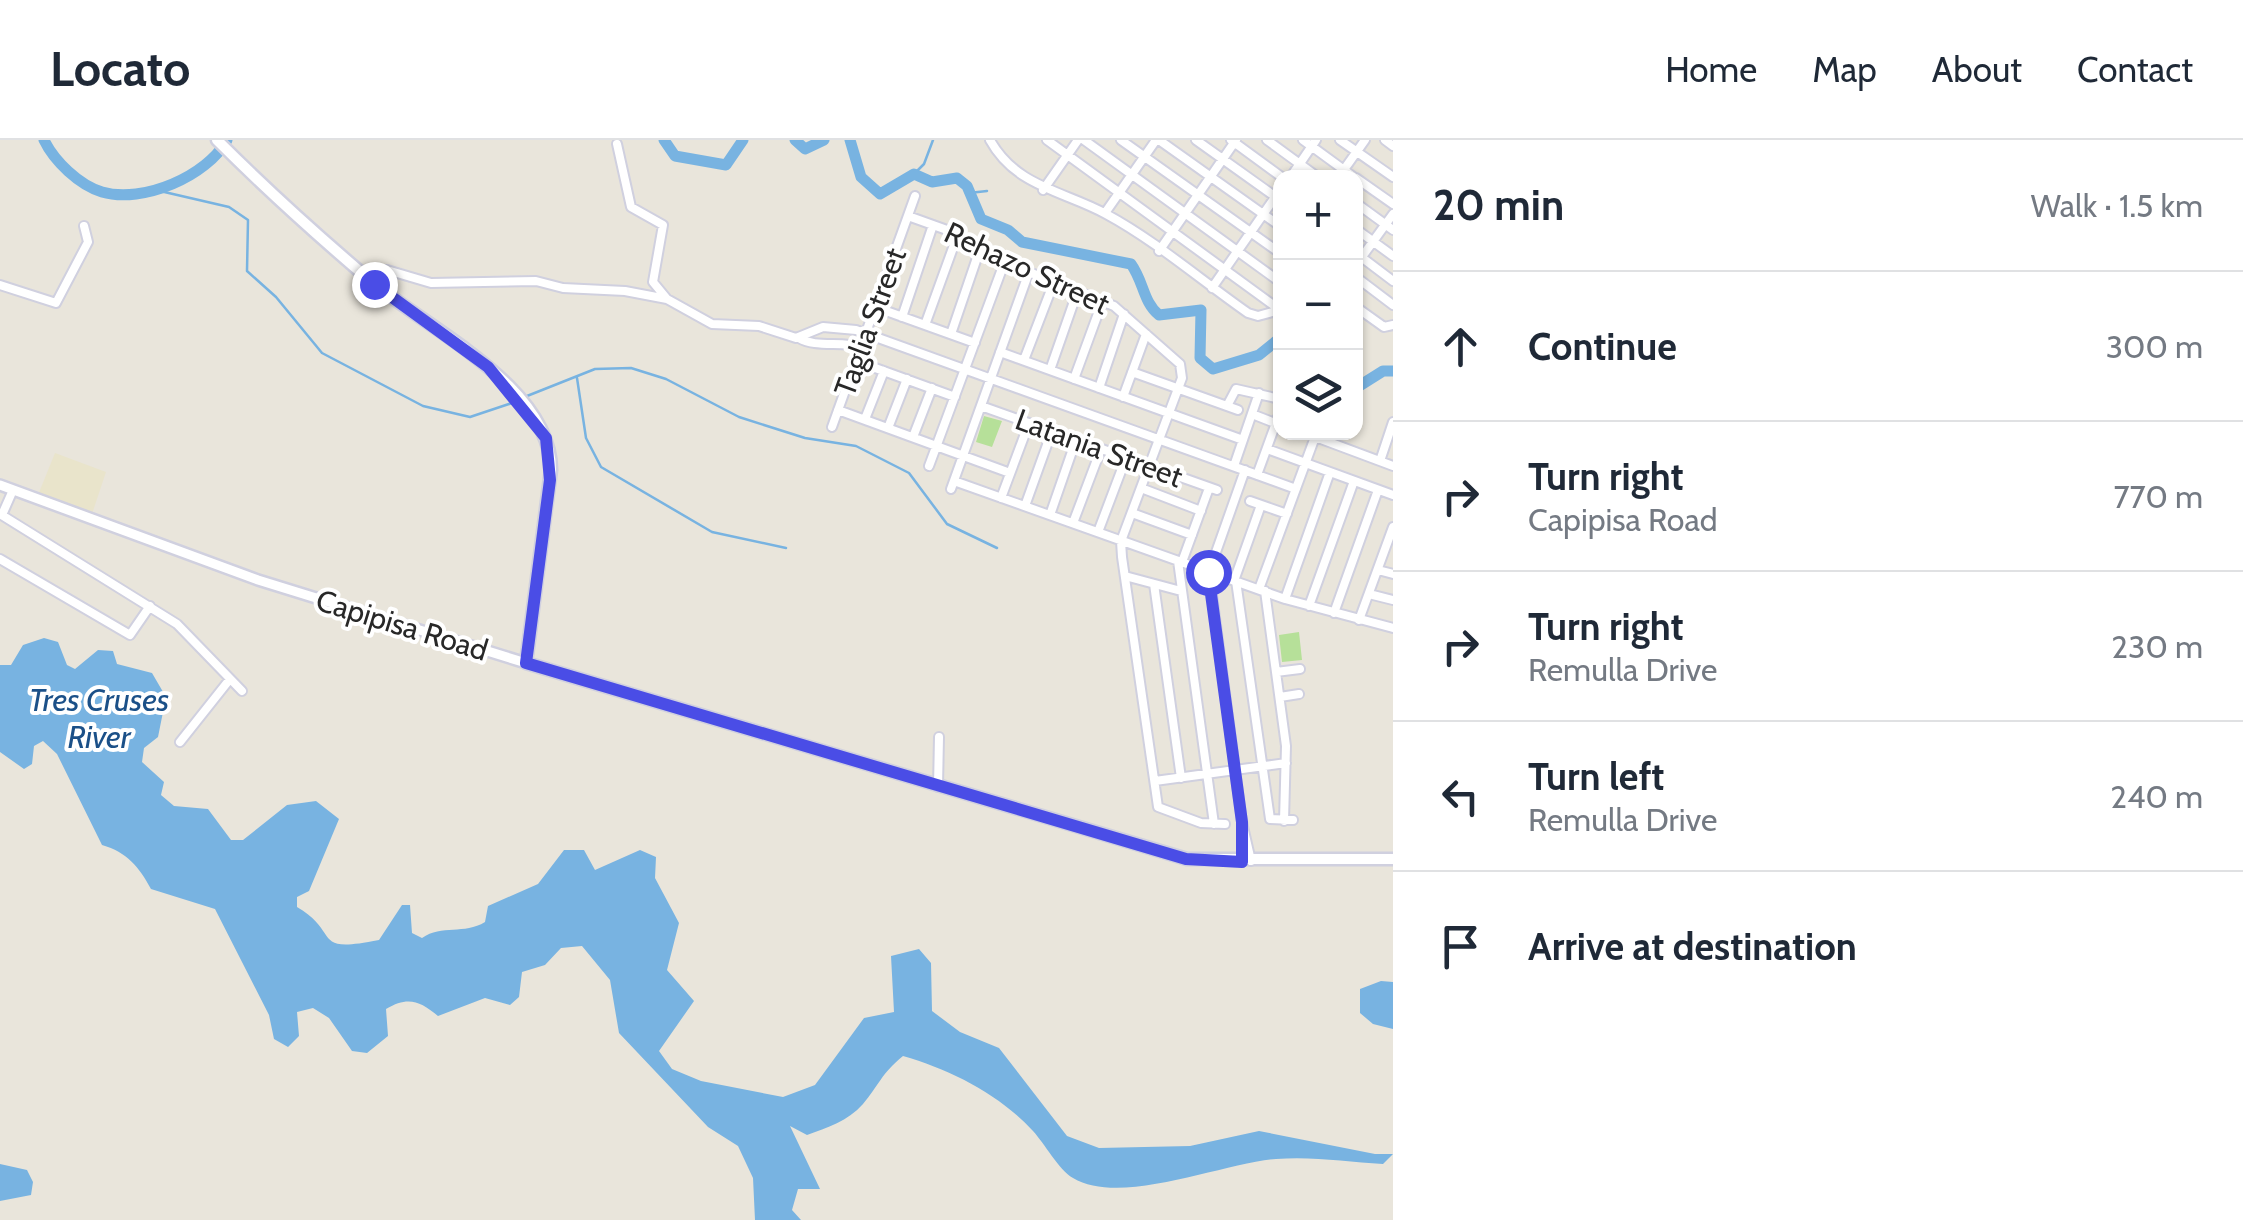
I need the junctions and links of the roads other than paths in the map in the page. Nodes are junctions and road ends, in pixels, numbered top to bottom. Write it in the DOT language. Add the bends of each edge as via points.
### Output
graph roads {
  1 [pos="217,140"];
  2 [pos="1047,140"];
  3 [pos="1081,140"];
  4 [pos="1121,140"];
  5 [pos="1158,140"];
  6 [pos="1196,140"];
  7 [pos="1266,140"];
  8 [pos="1340,140"];
  9 [pos="1365,140"];
  10 [pos="1385,140"];
  11 [pos="1234,141"];
  12 [pos="995,142"];
  13 [pos="1310,142"];
  14 [pos="617,144"];
  15 [pos="1393,146"];
  16 [pos="1357,152"];
  17 [pos="1068,154"];
  18 [pos="1144,156"];
  19 [pos="1222,158"];
  20 [pos="1300,164"];
  21 [pos="1275,170"];
  22 [pos="1294,170"];
  23 [pos="1308,170"];
  24 [pos="1337,170"];
  25 [pos="1344,170"];
  26 [pos="1132,174"];
  27 [pos="1210,176"];
  28 [pos="1393,177"];
  29 [pos="1363,183"];
  30 [pos="1043,190"];
  31 [pos="1120,190"];
  32 [pos="1273,192"];
  33 [pos="1198,194"];
  34 [pos="915,196"];
  35 [pos="1273,203"];
  36 [pos="1393,204"];
  37 [pos="1363,209"];
  38 [pos="1186,212"];
  39 [pos="1105,213"];
  40 [pos="1264,214"];
  41 [pos="1393,214"];
  42 [pos="908,216"];
  43 [pos="1273,221"];
  44 [pos="934,225"];
  45 [pos="84,226"];
  46 [pos="1389,227"];
  47 [pos="1174,229"];
  48 [pos="1251,232"];
  49 [pos="958,234"];
  50 [pos="1363,234"];
  51 [pos="1373,242"];
  52 [pos="981,246"];
  53 [pos="1273,247"];
  54 [pos="1239,250"];
  55 [pos="1160,251"];
  56 [pos="1363,253"];
  57 [pos="1393,256"];
  58 [pos="1006,258"];
  59 [pos="1359,260"];
  60 [pos="1226,268"];
  61 [pos="373,272"];
  62 [pos="1029,272"];
  63 [pos="1273,277"];
  64 [pos="1393,281"];
  65 [pos="1054,282"];
  66 [pos="1363,283"];
  67 [pos="0,285"];
  68 [pos="1212,288"];
  69 [pos="1078,290"];
  70 [pos="667,300"];
  71 [pos="1103,300"];
  72 [pos="1273,302"];
  73 [pos="1393,304"];
  74 [pos="876,307"];
  75 [pos="1273,308"];
  76 [pos="1363,312"];
  77 [pos="1124,314"];
  78 [pos="902,316"];
  79 [pos="925,325"];
  80 [pos="1393,325"];
  81 [pos="866,334"];
  82 [pos="951,334"];
  83 [pos="1146,334"];
  84 [pos="799,338"];
  85 [pos="975,342"];
  86 [pos="861,347"];
  87 [pos="1000,352"];
  88 [pos="1024,360"];
  89 [pos="856,361"];
  90 [pos="964,370"];
  91 [pos="1050,370"];
  92 [pos="884,371"];
  93 [pos="1132,372"];
  94 [pos="1074,379"];
  95 [pos="907,380"];
  96 [pos="990,380"];
  97 [pos="932,388"];
  98 [pos="1098,388"];
  99 [pos="1178,389"];
  100 [pos="1259,394"];
  101 [pos="955,397"];
  102 [pos="1123,397"];
  103 [pos="1273,397"];
  104 [pos="981,406"];
  105 [pos="1227,406"];
  106 [pos="1238,410"];
  107 [pos="1169,414"];
  108 [pos="1252,414"];
  109 [pos="865,419"];
  110 [pos="1273,422"];
  111 [pos="1393,422"];
  112 [pos="1029,423"];
  113 [pos="888,428"];
  114 [pos="1052,431"];
  115 [pos="1273,435"];
  116 [pos="913,436"];
  117 [pos="1391,437"];
  118 [pos="1160,439"];
  119 [pos="1076,440"];
  120 [pos="1243,440"];
  121 [pos="1314,440"];
  122 [pos="1321,440"];
  123 [pos="937,445"];
  124 [pos="1101,449"];
  125 [pos="1267,449"];
  126 [pos="964,455"];
  127 [pos="1126,458"];
  128 [pos="1380,460"];
  129 [pos="1235,463"];
  130 [pos="1306,463"];
  131 [pos="930,466"];
  132 [pos="1150,466"];
  133 [pos="1393,466"];
  134 [pos="1246,470"];
  135 [pos="1258,471"];
  136 [pos="1010,472"];
  137 [pos="1330,472"];
  138 [pos="1354,481"];
  139 [pos="0,485"];
  140 [pos="1142,488"];
  141 [pos="1296,489"];
  142 [pos="14,490"];
  143 [pos="1378,490"];
  144 [pos="1393,495"];
  145 [pos="1001,498"];
  146 [pos="1250,501"];
  147 [pos="1261,504"];
  148 [pos="1024,506"];
  149 [pos="1201,511"];
  150 [pos="1132,513"];
  151 [pos="1287,514"];
  152 [pos="1050,515"];
  153 [pos="3,516"];
  154 [pos="1073,523"];
  155 [pos="1393,527"];
  156 [pos="0,528"];
  157 [pos="1098,532"];
  158 [pos="1192,535"];
  159 [pos="1122,541"];
  160 [pos="0,559"];
  161 [pos="1180,561"];
  162 [pos="1378,570"];
  163 [pos="1208,572"];
  164 [pos="1393,574"];
  165 [pos="1125,576"];
  166 [pos="1235,581"];
  167 [pos="1154,584"];
  168 [pos="1262,590"];
  169 [pos="1182,591"];
  170 [pos="1368,594"];
  171 [pos="1285,598"];
  172 [pos="1393,600"];
  173 [pos="150,606"];
  174 [pos="1309,606"];
  175 [pos="1334,613"];
  176 [pos="1359,620"];
  177 [pos="1393,628"];
  178 [pos="526,663"];
  179 [pos="1300,670"];
  180 [pos="1276,672"];
  181 [pos="230,679"];
  182 [pos="242,691"];
  183 [pos="1299,694"];
  184 [pos="1280,697"];
  185 [pos="1298,720"];
  186 [pos="1283,722"];
  187 [pos="939,737"];
  188 [pos="180,742"];
  189 [pos="1286,763"];
  190 [pos="1262,766"];
  191 [pos="1236,770"];
  192 [pos="1207,774"];
  193 [pos="1181,778"];
  194 [pos="1155,781"];
  195 [pos="938,786"];
  196 [pos="1214,824"];
  197 [pos="1224,824"];
  198 [pos="1393,860"];
  199 [pos="1247,862"];
  1 -- 178 [label="main road" via="374,284 488,367 538,424 551,470"];
  2 -- 17 [label="street"];
  3 -- 17 [label="street"];
  3 -- 26 [label="street"];
  4 -- 18 [label="street"];
  5 -- 18 [label="street"];
  5 -- 27 [label="street"];
  6 -- 19 [label="street"];
  7 -- 20 [label="street"];
  8 -- 16 [label="street"];
  9 -- 16 [label="street"];
  10 -- 15 [label="street"];
  11 -- 19 [label="street"];
  11 -- 21 [label="street"];
  12 -- 30 [label="street" via="1015,171"];
  13 -- 20 [label="street"];
  13 -- 24 [label="street"];
  14 -- 70 [label="street" via="633,210 663,226 653,282"];
  16 -- 25 [label="street"];
  16 -- 28 [label="street"];
  17 -- 30 [label="street"];
  17 -- 31 [label="street"];
  18 -- 26 [label="street"];
  18 -- 33 [label="street"];
  19 -- 27 [label="street"];
  19 -- 32 [label="street"];
  20 -- 22 [label="street"];
  20 -- 23 [label="street"];
  26 -- 31 [label="street"];
  26 -- 38 [label="street"];
  27 -- 33 [label="street"];
  27 -- 40 [label="street"];
  29 -- 36 [label="street"];
  30 -- 39 [label="street"];
  31 -- 39 [label="street"];
  31 -- 47 [label="street"];
  33 -- 38 [label="street"];
  33 -- 48 [label="street"];
  34 -- 42 [label="street, Taglia Street"];
  35 -- 40 [label="street"];
  37 -- 46 [label="street"];
  38 -- 47 [label="street"];
  38 -- 54 [label="street"];
  39 -- 55 [label="street"];
  40 -- 43 [label="street"];
  40 -- 48 [label="street"];
  41 -- 46 [label="street"];
  42 -- 44 [label="street, Rehazo Street"];
  42 -- 74 [label="street, Taglia Street"];
  44 -- 49 [label="street, Rehazo Street"];
  44 -- 78 [label="street"];
  45 -- 67 [label="street" via="88,242 60,300"];
  46 -- 51 [label="street"];
  47 -- 55 [label="street"];
  47 -- 60 [label="street"];
  48 -- 53 [label="street"];
  48 -- 54 [label="street"];
  49 -- 52 [label="street, Rehazo Street"];
  49 -- 79 [label="street"];
  50 -- 51 [label="street"];
  51 -- 56 [label="street"];
  51 -- 57 [label="street"];
  52 -- 58 [label="street, Rehazo Street"];
  52 -- 82 [label="street"];
  54 -- 60 [label="street"];
  54 -- 63 [label="street"];
  55 -- 68 [label="street"];
  58 -- 62 [label="street, Rehazo Street"];
  58 -- 85 [label="street"];
  59 -- 64 [label="street"];
  60 -- 68 [label="street"];
  60 -- 72 [label="street"];
  61 -- 70 [label="street" via="432,283 536,281"];
  62 -- 65 [label="street, Rehazo Street"];
  62 -- 87 [label="street"];
  65 -- 69 [label="street, Rehazo Street"];
  65 -- 88 [label="street"];
  66 -- 73 [label="street"];
  68 -- 75 [label="street" via="1253,316"];
  69 -- 71 [label="street, Rehazo Street"];
  69 -- 91 [label="street"];
  70 -- 84 [label="street" via="712,324 759,326"];
  71 -- 77 [label="street, Rehazo Street"];
  71 -- 94 [label="street"];
  74 -- 78 [label="street"];
  74 -- 81 [label="street, Taglia Street"];
  76 -- 80 [label="street" via="1384,328"];
  77 -- 83 [label="street, Rehazo Street"];
  77 -- 98 [label="street"];
  78 -- 79 [label="street"];
  79 -- 82 [label="street"];
  81 -- 84 [label="street" via="824,327"];
  81 -- 86 [label="street, Taglia Street"];
  81 -- 90 [label="street"];
  82 -- 85 [label="street"];
  83 -- 93 [label="street"];
  83 -- 99 [label="street, Rehazo Street" via="1180,364"];
  84 -- 86 [label="street"];
  85 -- 90 [label="street"];
  86 -- 89 [label="street, Taglia Street"];
  87 -- 88 [label="street"];
  87 -- 96 [label="street"];
  88 -- 91 [label="street"];
  89 -- 92 [label="street"];
  89 -- 109 [label="street, Taglia Street" via="835,418"];
  90 -- 96 [label="street"];
  90 -- 101 [label="street"];
  91 -- 94 [label="street"];
  92 -- 95 [label="street"];
  92 -- 109 [label="street"];
  93 -- 99 [label="street"];
  93 -- 102 [label="street"];
  94 -- 98 [label="street"];
  95 -- 97 [label="street"];
  95 -- 113 [label="street"];
  96 -- 104 [label="street"];
  96 -- 118 [label="street"];
  97 -- 101 [label="street"];
  97 -- 116 [label="street"];
  98 -- 102 [label="street"];
  99 -- 105 [label="street"];
  99 -- 107 [label="street"];
  100 -- 103 [label="street"];
  100 -- 105 [label="street" via="1236,390"];
  100 -- 108 [label="street"];
  101 -- 123 [label="street"];
  102 -- 107 [label="street"];
  104 -- 112 [label="street, Latania Street"];
  104 -- 126 [label="street"];
  105 -- 106 [label="street"];
  107 -- 118 [label="street"];
  107 -- 120 [label="street"];
  108 -- 110 [label="street"];
  108 -- 120 [label="street"];
  109 -- 113 [label="street"];
  111 -- 117 [label="street"];
  112 -- 114 [label="street, Latania Street"];
  112 -- 136 [label="street"];
  113 -- 116 [label="street"];
  114 -- 119 [label="street, Latania Street"];
  114 -- 148 [label="street"];
  115 -- 125 [label="street"];
  116 -- 123 [label="street"];
  117 -- 128 [label="street"];
  118 -- 129 [label="street"];
  118 -- 132 [label="street"];
  119 -- 124 [label="street, Latania Street"];
  119 -- 152 [label="street"];
  120 -- 129 [label="street"];
  121 -- 130 [label="street"];
  122 -- 128 [label="street"];
  123 -- 126 [label="street"];
  123 -- 131 [label="street"];
  124 -- 127 [label="street, Latania Street"];
  124 -- 154 [label="street"];
  125 -- 130 [label="street"];
  125 -- 135 [label="street"];
  126 -- 136 [label="street"];
  126 -- 145 [label="street" via="952,485"];
  127 -- 132 [label="street, Latania Street"];
  127 -- 157 [label="street"];
  128 -- 133 [label="street"];
  129 -- 134 [label="street"];
  129 -- 135 [label="street"];
  130 -- 137 [label="street"];
  130 -- 141 [label="street"];
  132 -- 140 [label="street"];
  132 -- 149 [label="street, Latania Street" via="1213,489"];
  134 -- 135 [label="street"];
  134 -- 163 [label="street"];
  135 -- 141 [label="street"];
  136 -- 145 [label="street"];
  137 -- 138 [label="street"];
  137 -- 171 [label="street"];
  138 -- 143 [label="street"];
  138 -- 174 [label="street"];
  139 -- 142 [label="street, Capipisa Road"];
  140 -- 149 [label="street"];
  140 -- 150 [label="street"];
  141 -- 151 [label="street"];
  142 -- 153 [label="street"];
  142 -- 178 [label="street, Capipisa Road" via="274,586"];
  143 -- 144 [label="street"];
  143 -- 175 [label="street"];
  145 -- 148 [label="street"];
  146 -- 147 [label="street"];
  147 -- 151 [label="street"];
  147 -- 166 [label="street"];
  148 -- 152 [label="street"];
  149 -- 158 [label="street"];
  150 -- 158 [label="street"];
  150 -- 159 [label="street"];
  151 -- 168 [label="street"];
  152 -- 154 [label="street"];
  153 -- 156 [label="street"];
  153 -- 173 [label="street"];
  154 -- 157 [label="street"];
  155 -- 162 [label="street"];
  157 -- 159 [label="street"];
  158 -- 161 [label="street"];
  159 -- 161 [label="street"];
  159 -- 165 [label="street"];
  160 -- 173 [label="street" via="130,636"];
  161 -- 163 [label="street"];
  161 -- 169 [label="street"];
  162 -- 164 [label="street"];
  162 -- 170 [label="street"];
  163 -- 166 [label="street"];
  163 -- 191 [label="street"];
  165 -- 167 [label="street"];
  165 -- 194 [label="street"];
  166 -- 168 [label="street"];
  166 -- 190 [label="street"];
  167 -- 169 [label="street"];
  167 -- 193 [label="street"];
  168 -- 171 [label="street"];
  168 -- 180 [label="street"];
  169 -- 192 [label="street"];
  170 -- 172 [label="street"];
  170 -- 176 [label="street"];
  171 -- 174 [label="street"];
  173 -- 181 [label="street" via="188,632"];
  174 -- 175 [label="street"];
  175 -- 176 [label="street"];
  176 -- 177 [label="street"];
  178 -- 195 [label="main road, Capipisa Road"];
  179 -- 180 [label="street"];
  180 -- 184 [label="street"];
  181 -- 182 [label="street"];
  181 -- 188 [label="street"];
  183 -- 184 [label="street"];
  184 -- 186 [label="street"];
  185 -- 186 [label="street"];
  186 -- 189 [label="street"];
  187 -- 195 [label="street"];
  189 -- 190 [label="street"];
  189 -- 190 [label="street" via="1288,820 1270,819"];
  190 -- 191 [label="street"];
  191 -- 192 [label="street"];
  191 -- 199 [label="street"];
  192 -- 193 [label="street"];
  192 -- 196 [label="street"];
  193 -- 194 [label="street"];
  194 -- 196 [label="street" via="1160,810"];
  195 -- 199 [label="main road, Capipisa Road" via="1186,859"];
  196 -- 197 [label="street"];
  198 -- 199 [label="main road, Capipisa Road"];
}
